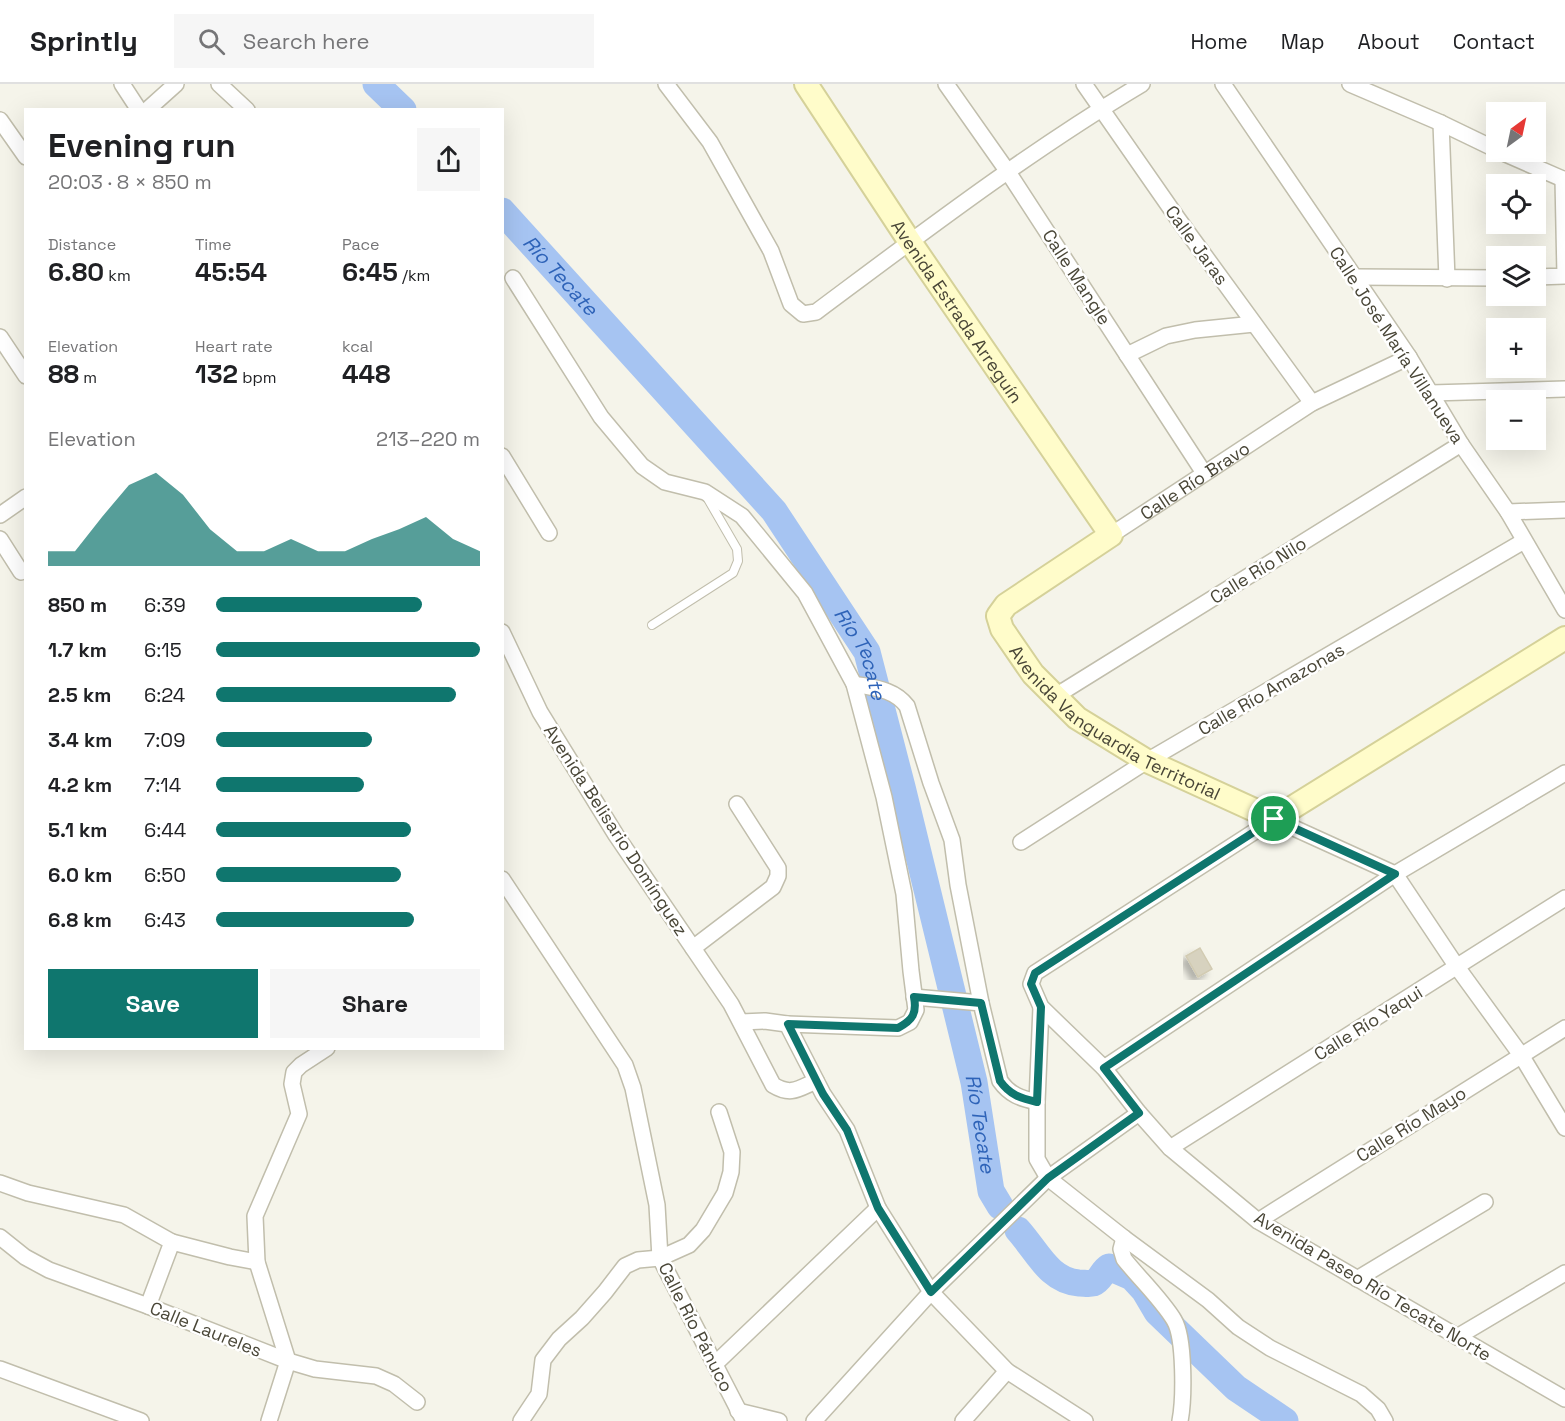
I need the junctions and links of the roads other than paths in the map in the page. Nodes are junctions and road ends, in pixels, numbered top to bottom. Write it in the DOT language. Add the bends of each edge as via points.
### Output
graph roads {
  1 [pos="123,84"];
  2 [pos="176,84"];
  3 [pos="219,84"];
  4 [pos="666,84"];
  5 [pos="806,84"];
  6 [pos="946,84"];
  7 [pos="1084,84"];
  8 [pos="1142,84"];
  9 [pos="1223,84"];
  10 [pos="1350,84"];
  11 [pos="138,108"];
  12 [pos="149,108"];
  13 [pos="245,108"];
  14 [pos="1100,109"];
  15 [pos="0,120"];
  16 [pos="1441,123"];
  17 [pos="1486,145"];
  18 [pos="24,153"];
  19 [pos="1524,162"];
  20 [pos="1008,172"];
  21 [pos="1564,180"];
  22 [pos="910,242"];
  23 [pos="1565,276"];
  24 [pos="1355,277"];
  25 [pos="1546,277"];
  26 [pos="513,278"];
  27 [pos="1486,278"];
  28 [pos="1447,279"];
  29 [pos="1254,324"];
  30 [pos="0,338"];
  31 [pos="1127,355"];
  32 [pos="1408,357"];
  33 [pos="24,373"];
  34 [pos="1565,389"];
  35 [pos="1431,393"];
  36 [pos="1312,403"];
  37 [pos="1461,444"];
  38 [pos="504,459"];
  39 [pos="1204,473"];
  40 [pos="705,492"];
  41 [pos="24,498"];
  42 [pos="1565,510"];
  43 [pos="1508,512"];
  44 [pos="0,515"];
  45 [pos="549,533"];
  46 [pos="1110,536"];
  47 [pos="0,539"];
  48 [pos="1524,541"];
  49 [pos="21,572"];
  50 [pos="1565,610"];
  51 [pos="998,622"];
  52 [pos="652,626"];
  53 [pos="504,636"];
  54 [pos="1565,638"];
  55 [pos="854,684"];
  56 [pos="1054,697"];
  57 [pos="1147,761"];
  58 [pos="1565,772"];
  59 [pos="738,804"];
  60 [pos="1274,819"];
  61 [pos="1021,842"];
  62 [pos="1395,874"];
  63 [pos="504,882"];
  64 [pos="1565,898"];
  65 [pos="693,948"];
  66 [pos="1457,967"];
  67 [pos="914,997"];
  68 [pos="981,1003"];
  69 [pos="1041,1007"];
  70 [pos="741,1022"];
  71 [pos="788,1024"];
  72 [pos="1565,1028"];
  73 [pos="324,1050"];
  74 [pos="1521,1055"];
  75 [pos="1104,1068"];
  76 [pos="816,1081"];
  77 [pos="1037,1102"];
  78 [pos="719,1112"];
  79 [pos="1139,1113"];
  80 [pos="1565,1128"];
  81 [pos="1170,1148"];
  82 [pos="1048,1178"];
  83 [pos="0,1183"];
  84 [pos="1485,1202"];
  85 [pos="878,1208"];
  86 [pos="1258,1221"];
  87 [pos="0,1237"];
  88 [pos="1124,1238"];
  89 [pos="172,1242"];
  90 [pos="660,1258"];
  91 [pos="257,1262"];
  92 [pos="1565,1273"];
  93 [pos="1357,1279"];
  94 [pos="931,1292"];
  95 [pos="148,1306"];
  96 [pos="1457,1337"];
  97 [pos="288,1362"];
  98 [pos="715,1364"];
  99 [pos="0,1369"];
  100 [pos="1007,1371"];
  101 [pos="1565,1399"];
  102 [pos="417,1402"];
  103 [pos="741,1416"];
  104 [pos="141,1421"];
  105 [pos="269,1421"];
  106 [pos="521,1421"];
  107 [pos="779,1421"];
  108 [pos="814,1421"];
  109 [pos="963,1421"];
  110 [pos="1085,1421"];
  111 [pos="1180,1421"];
  112 [pos="1385,1421"];
  1 -- 11 [label="street"];
  2 -- 12 [label="street"];
  3 -- 13 [label="street"];
  4 -- 22 [label="street" via="710,142 771,251 791,304 803,314 816,312"];
  5 -- 22 [label="street, Avenida Estrada Arreguín"];
  6 -- 20 [label="street, Calle Mangle"];
  7 -- 14 [label="street, Calle Jaras"];
  8 -- 14 [label="street"];
  9 -- 24 [label="street, Calle José María Villanueva"];
  10 -- 16 [label="street"];
  14 -- 20 [label="street"];
  14 -- 29 [label="street, Calle Jaras"];
  15 -- 18 [label="street"];
  16 -- 17 [label="street"];
  16 -- 28 [label="street"];
  19 -- 21 [label="street"];
  20 -- 22 [label="street"];
  20 -- 31 [label="street, Calle Mangle"];
  21 -- 23 [label="street"];
  22 -- 46 [label="street, Avenida Estrada Arreguín"];
  23 -- 25 [label="street"];
  24 -- 28 [label="street"];
  24 -- 32 [label="street, Calle José María Villanueva"];
  26 -- 40 [label="street" via="601,417 642,466 665,482"];
  27 -- 28 [label="street"];
  29 -- 31 [label="street" via="1166,336"];
  29 -- 36 [label="street, Calle Jaras"];
  30 -- 33 [label="street"];
  31 -- 39 [label="street, Calle Mangle"];
  32 -- 35 [label="street, Calle José María Villanueva"];
  32 -- 36 [label="street, Calle Río Bravo"];
  34 -- 35 [label="street"];
  35 -- 37 [label="street, Calle José María Villanueva"];
  36 -- 39 [label="street, Calle Río Bravo"];
  37 -- 43 [label="street, Calle José María Villanueva"];
  37 -- 56 [label="street, Calle Río Nilo"];
  38 -- 45 [label="street"];
  39 -- 46 [label="street, Calle Río Bravo"];
  40 -- 52 [label="lane" via="737,549 738,561 733,573"];
  40 -- 55 [label="street" via="742,516 805,593"];
  41 -- 44 [label="street"];
  42 -- 43 [label="street"];
  43 -- 48 [label="street, Calle José María Villanueva"];
  46 -- 51 [label="street, Calle Río Bravo" via="1006,605"];
  47 -- 49 [label="street"];
  48 -- 50 [label="street, Calle José María Villanueva"];
  48 -- 57 [label="street, Calle Río Amazonas"];
  51 -- 56 [label="street, Avenida Vanguardia Territorial" via="1033,674"];
  53 -- 65 [label="street, Avenida Belisario Domínguez" via="540,712 616,835"];
  54 -- 60 [label="street"];
  55 -- 67 [label="street" via="884,797 904,894"];
  55 -- 68 [label="street" via="890,692 908,706 952,840"];
  56 -- 57 [label="street, Avenida Vanguardia Territorial" via="1077,718"];
  57 -- 60 [label="street, Avenida Vanguardia Territorial"];
  57 -- 61 [label="street, Calle Río Amazonas"];
  58 -- 62 [label="street"];
  59 -- 65 [label="street" via="778,868 778,876 773,887"];
  60 -- 62 [label="street, Avenida Vanguardia Territorial"];
  60 -- 69 [label="street, Avenida Paseo Río Tecate Norte" via="1035,973 1031,984"];
  62 -- 66 [label="street"];
  62 -- 75 [label="street"];
  63 -- 90 [label="street, Calle Río Pánuco" via="625,1065 657,1205"];
  64 -- 66 [label="street, Calle Río Yaqui"];
  65 -- 70 [label="street, Avenida Belisario Domínguez"];
  66 -- 74 [label="street"];
  66 -- 81 [label="street, Calle Río Yaqui"];
  67 -- 68 [label="street"];
  67 -- 71 [label="street" via="916,1010 910,1022 898,1028"];
  68 -- 77 [label="street" via="1000,1081 1014,1096"];
  69 -- 75 [label="street, Avenida Paseo Río Tecate Norte"];
  69 -- 77 [label="street"];
  70 -- 71 [label="street"];
  70 -- 76 [label="street, Avenida Belisario Domínguez" via="773,1085 791,1092"];
  71 -- 76 [label="street"];
  72 -- 74 [label="street, Calle Río Mayo"];
  73 -- 91 [label="street" via="294,1072 292,1084 299,1114 255,1216"];
  74 -- 80 [label="street"];
  74 -- 86 [label="street, Calle Río Mayo"];
  75 -- 79 [label="street, Avenida Paseo Río Tecate Norte"];
  76 -- 85 [label="street" via="847,1130"];
  77 -- 82 [label="street" via="1037,1159"];
  78 -- 90 [label="street" via="732,1152 725,1193 689,1245"];
  79 -- 81 [label="street, Avenida Paseo Río Tecate Norte"];
  79 -- 82 [label="street"];
  81 -- 86 [label="street, Avenida Paseo Río Tecate Norte"];
  82 -- 88 [label="street"];
  82 -- 94 [label="street"];
  83 -- 89 [label="street" via="124,1215"];
  84 -- 93 [label="street"];
  85 -- 94 [label="street"];
  85 -- 98 [label="street"];
  86 -- 93 [label="street, Avenida Paseo Río Tecate Norte"];
  87 -- 95 [label="street, Calle Laureles" via="49,1270"];
  88 -- 111 [label="street" via="1124,1259 1174,1320 1180,1333"];
  88 -- 112 [label="street" via="1208,1300 1238,1328 1361,1394"];
  89 -- 91 [label="street"];
  89 -- 95 [label="street"];
  90 -- 98 [label="street, Calle Río Pánuco"];
  90 -- 106 [label="street" via="625,1266 559,1339 543,1360 539,1394"];
  91 -- 97 [label="street"];
  92 -- 96 [label="street"];
  93 -- 96 [label="street, Avenida Paseo Río Tecate Norte"];
  94 -- 100 [label="street"];
  94 -- 108 [label="street"];
  95 -- 97 [label="street, Calle Laureles"];
  96 -- 101 [label="street, Avenida Paseo Río Tecate Norte"];
  97 -- 102 [label="street, Calle Laureles" via="376,1376"];
  97 -- 105 [label="street"];
  98 -- 103 [label="street, Calle Río Pánuco"];
  99 -- 104 [label="street"];
  100 -- 109 [label="street"];
  100 -- 110 [label="street"];
  103 -- 107 [label="street"];
}
